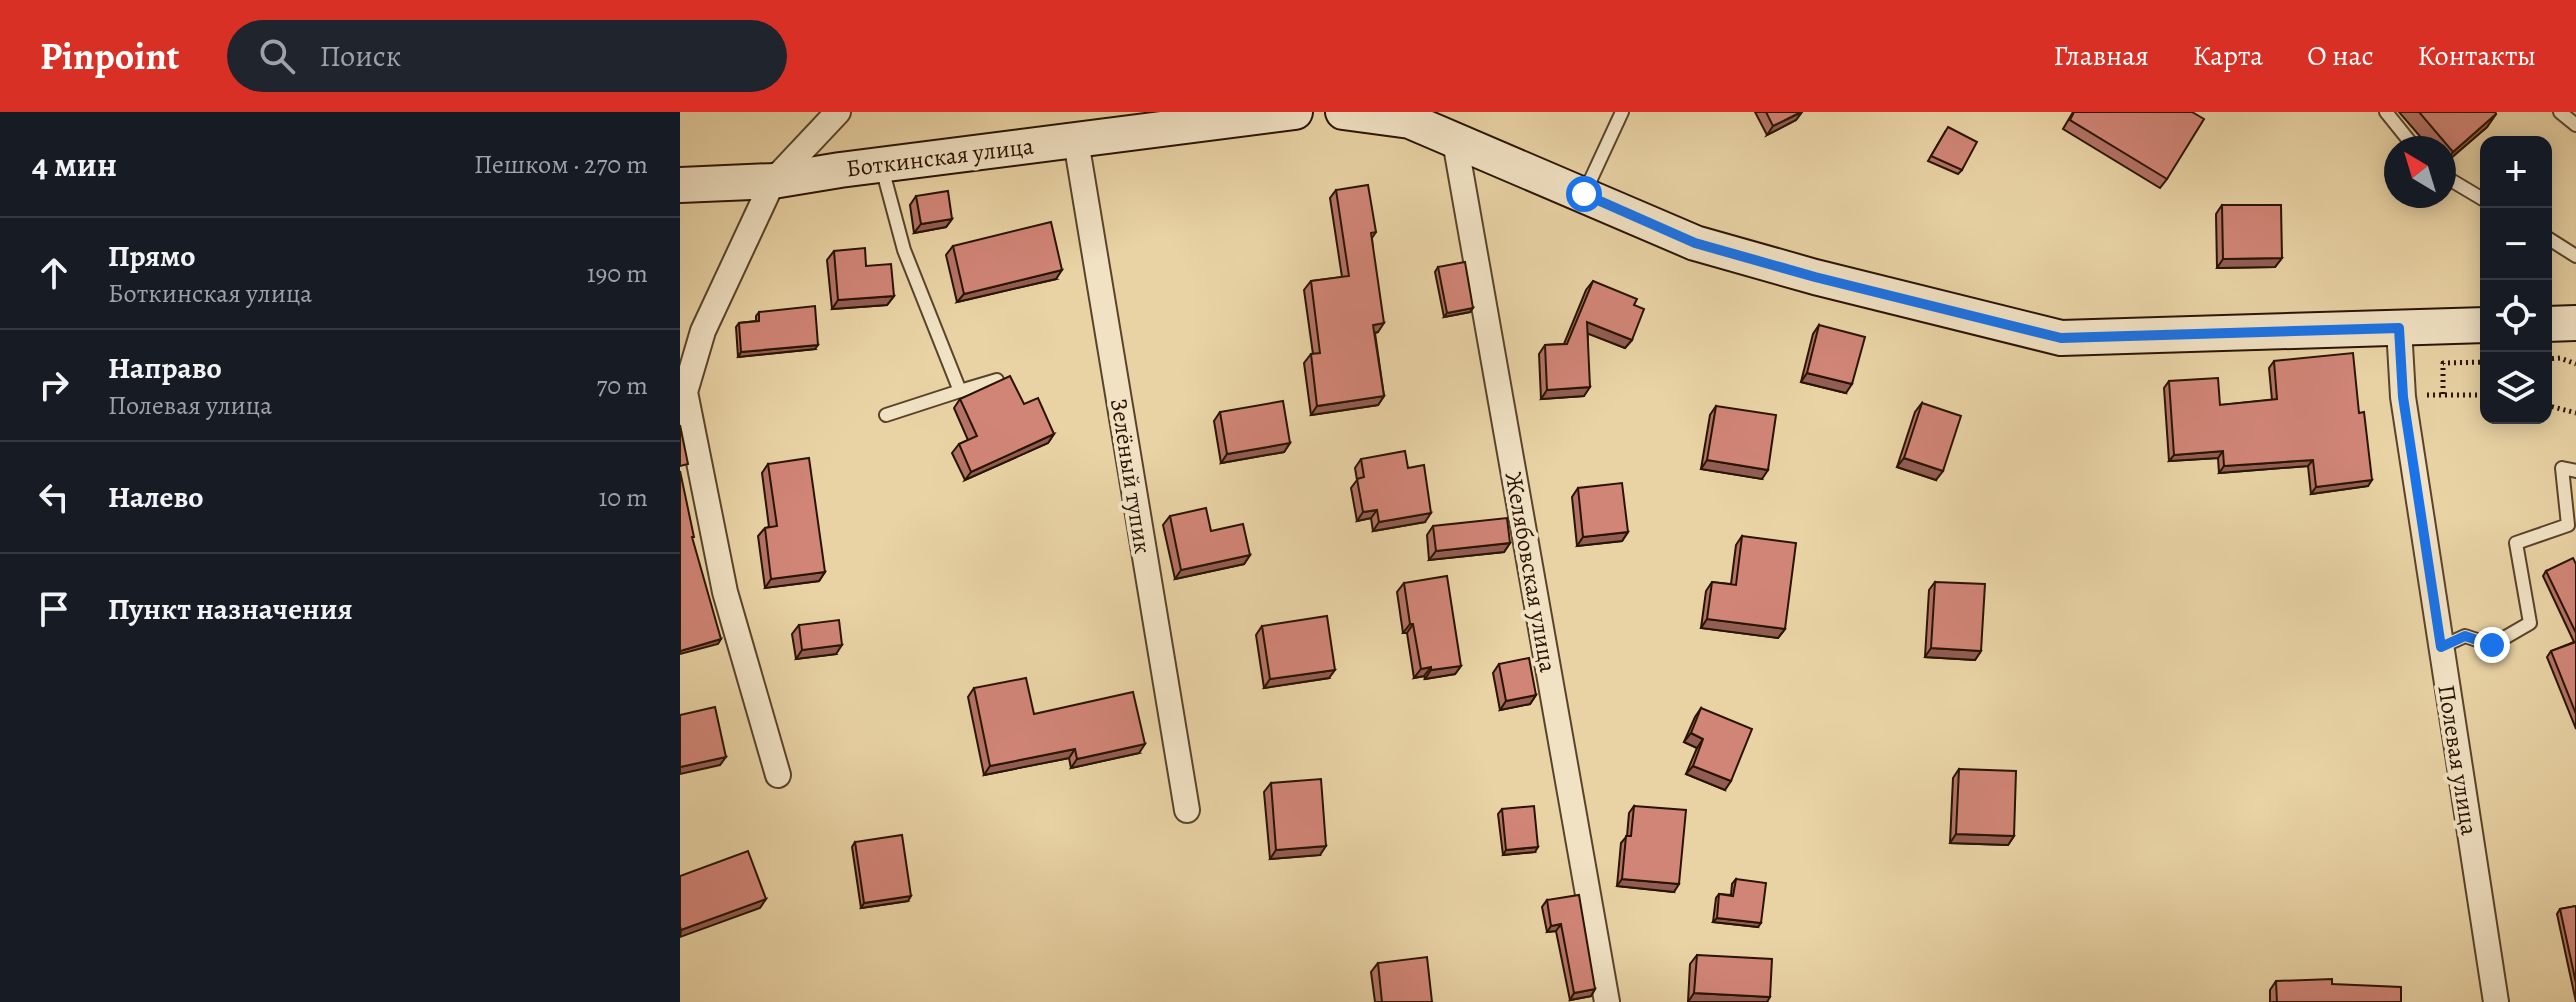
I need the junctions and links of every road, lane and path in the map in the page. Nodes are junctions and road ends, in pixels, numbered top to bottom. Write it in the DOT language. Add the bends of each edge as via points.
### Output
graph roads {
  1 [pos="838,112"];
  2 [pos="1295,112"];
  3 [pos="1343,112"];
  4 [pos="1622,112"];
  5 [pos="2386,112"];
  6 [pos="2560,112"];
  7 [pos="2576,125"];
  8 [pos="2405,136"];
  9 [pos="1076,141"];
  10 [pos="1455,141"];
  11 [pos="881,165"];
  12 [pos="773,181"];
  13 [pos="2456,183"];
  14 [pos="680,185"];
  15 [pos="1584,194"];
  16 [pos="2480,197"];
  17 [pos="2552,241"];
  18 [pos="2576,256"];
  19 [pos="2576,323"];
  20 [pos="2552,324"];
  21 [pos="2480,325"];
  22 [pos="2399,328"];
  23 [pos="2552,359"];
  24 [pos="2480,362"];
  25 [pos="2576,364"];
  26 [pos="997,380"];
  27 [pos="960,391"];
  28 [pos="2443,394"];
  29 [pos="2480,395"];
  30 [pos="2403,397"];
  31 [pos="2552,407"];
  32 [pos="2576,413"];
  33 [pos="886,415"];
  34 [pos="2576,471"];
  35 [pos="2441,647"];
  36 [pos="778,775"];
  37 [pos="1187,810"];
  38 [pos="1607,1002"];
  39 [pos="2496,1002"];
  1 -- 12 [label="street"];
  2 -- 9 [label="street, Боткинская улица"];
  3 -- 10 [label="street" via="1410,121"];
  4 -- 15 [label="lane"];
  5 -- 8 [label="lane"];
  6 -- 7 [label="lane"];
  9 -- 11 [label="street, Боткинская улица"];
  9 -- 37 [label="street, Зелёный тупик"];
  10 -- 15 [label="street"];
  10 -- 38 [label="street, Желябовская улица"];
  11 -- 12 [label="street, Боткинская улица"];
  11 -- 27 [label="lane" via="904,250"];
  12 -- 14 [label="street, Боткинская улица"];
  12 -- 36 [label="street" via="703,331 685,392 725,592"];
  13 -- 16 [label="lane"];
  15 -- 22 [label="street" via="1695,243 2061,338"];
  17 -- 18 [label="lane"];
  19 -- 20 [label="street"];
  21 -- 22 [label="street"];
  22 -- 30 [label="street, Полевая улица"];
  23 -- 25 [label="path"];
  24 -- 28 [label="path" via="2443,363"];
  26 -- 27 [label="lane"];
  27 -- 33 [label="lane"];
  28 -- 29 [label="path"];
  28 -- 30 [label="path"];
  30 -- 35 [label="street, Полевая улица"];
  31 -- 32 [label="path"];
  34 -- 35 [label="lane" via="2562,468 2568,525 2516,543 2530,623 2492,645 2465,636"];
  35 -- 39 [label="street, Полевая улица"];
}
